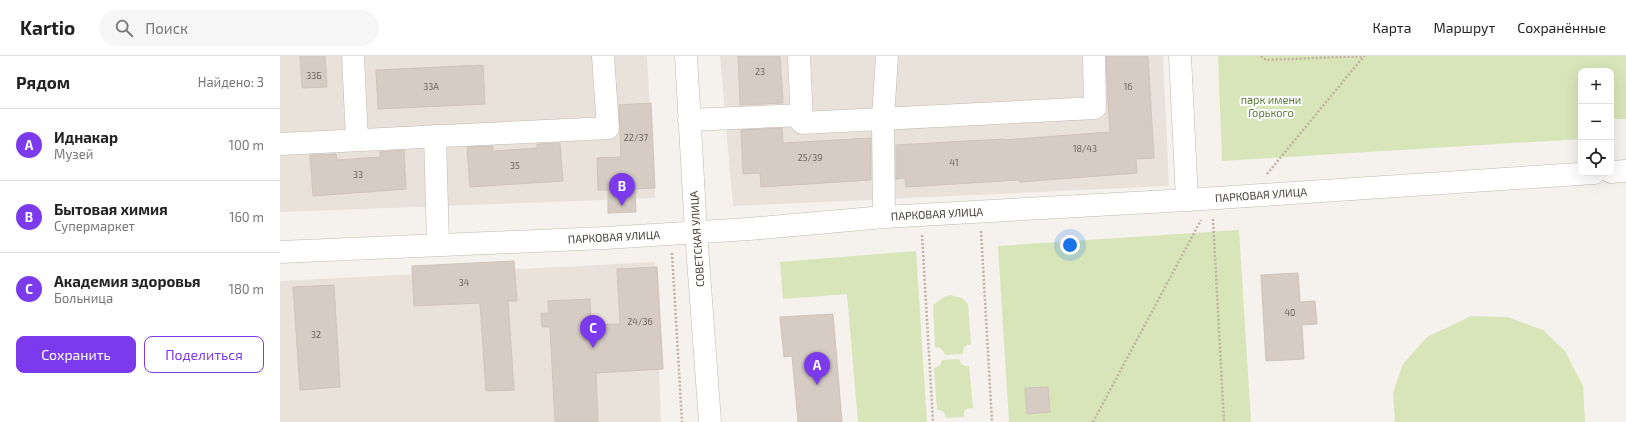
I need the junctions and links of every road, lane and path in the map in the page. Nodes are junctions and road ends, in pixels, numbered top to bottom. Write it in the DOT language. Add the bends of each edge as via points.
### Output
graph roads {
  1 [pos="353,56"];
  2 [pos="603,56"];
  3 [pos="686,56"];
  4 [pos="798,56"];
  5 [pos="887,56"];
  6 [pos="1094,56"];
  7 [pos="1180,56"];
  8 [pos="1261,56"];
  9 [pos="1364,56"];
  10 [pos="802,115"];
  11 [pos="883,118"];
  12 [pos="689,120"];
  13 [pos="435,136"];
  14 [pos="357,140"];
  15 [pos="280,144"];
  16 [pos="1626,171"];
  17 [pos="1614,172"];
  18 [pos="1578,174"];
  19 [pos="1249,196"];
  20 [pos="1212,198"];
  21 [pos="1187,200"];
  22 [pos="980,212"];
  23 [pos="921,215"];
  24 [pos="884,217"];
  25 [pos="696,232"];
  26 [pos="670,234"];
  27 [pos="438,244"];
  28 [pos="280,252"];
  29 [pos="682,422"];
  30 [pos="710,422"];
  31 [pos="933,422"];
  32 [pos="992,422"];
  33 [pos="1093,422"];
  34 [pos="1224,422"];
  1 -- 14 [label="street"];
  2 -- 13 [label="street" via="608,128"];
  3 -- 12 [label="street, СОВЕТСКАЯ УЛИЦА"];
  4 -- 10 [label="street"];
  5 -- 11 [label="street"];
  6 -- 11 [label="street" via="1095,108"];
  7 -- 21 [label="street"];
  8 -- 9 [label="path" via="1266,60"];
  9 -- 19 [label="path"];
  10 -- 11 [label="street" via="802,123"];
  10 -- 12 [label="street"];
  11 -- 24 [label="street"];
  12 -- 25 [label="street, СОВЕТСКАЯ УЛИЦА"];
  13 -- 14 [label="street"];
  13 -- 27 [label="street"];
  14 -- 15 [label="street"];
  16 -- 17 [label="street"];
  18 -- 19 [label="street, ПАРКОВАЯ УЛИЦА"];
  19 -- 20 [label="street, ПАРКОВАЯ УЛИЦА"];
  20 -- 21 [label="street, ПАРКОВАЯ УЛИЦА"];
  20 -- 33 [label="path"];
  20 -- 34 [label="path"];
  21 -- 22 [label="street, ПАРКОВАЯ УЛИЦА"];
  22 -- 23 [label="street, ПАРКОВАЯ УЛИЦА"];
  22 -- 32 [label="path"];
  23 -- 24 [label="street, ПАРКОВАЯ УЛИЦА"];
  23 -- 31 [label="path"];
  24 -- 25 [label="street, ПАРКОВАЯ УЛИЦА"];
  25 -- 26 [label="street, ПАРКОВАЯ УЛИЦА"];
  25 -- 30 [label="street, СОВЕТСКАЯ УЛИЦА"];
  26 -- 27 [label="street, ПАРКОВАЯ УЛИЦА"];
  26 -- 29 [label="path"];
  27 -- 28 [label="street, ПАРКОВАЯ УЛИЦА"];
}
